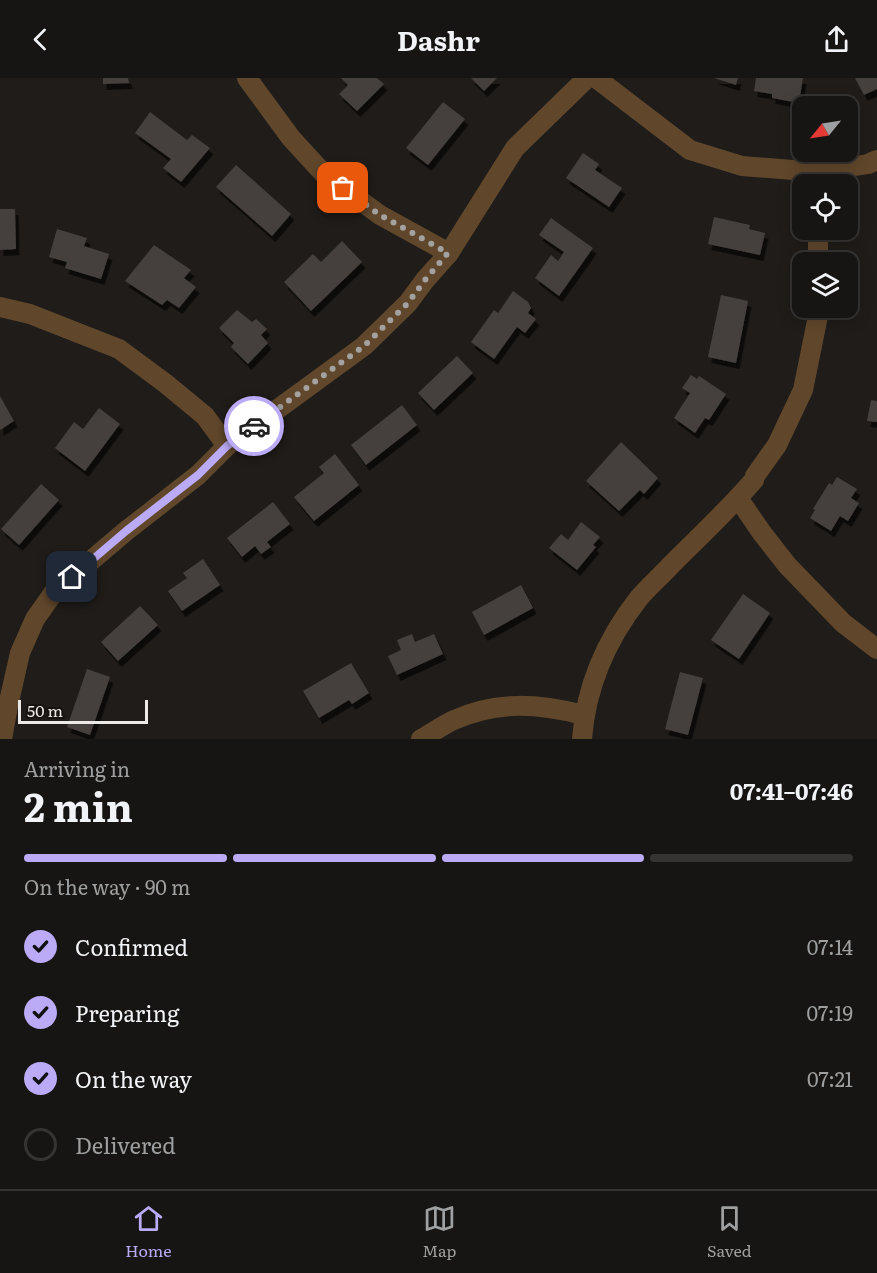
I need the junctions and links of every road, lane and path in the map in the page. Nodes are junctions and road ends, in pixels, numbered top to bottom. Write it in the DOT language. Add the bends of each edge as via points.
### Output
graph roads {
  1 [pos="247,78"];
  2 [pos="587,78"];
  3 [pos="596,78"];
  4 [pos="877,160"];
  5 [pos="793,174"];
  6 [pos="832,174"];
  7 [pos="448,253"];
  8 [pos="0,307"];
  9 [pos="818,318"];
  10 [pos="227,446"];
  11 [pos="738,498"];
  12 [pos="877,649"];
  13 [pos="584,715"];
  14 [pos="2,739"];
  15 [pos="422,739"];
  16 [pos="582,739"];
  1 -- 7 [label="street" via="291,138 324,174 380,215"];
  2 -- 7 [label="street" via="515,148"];
  3 -- 5 [label="street" via="690,150 742,166"];
  4 -- 6 [label="street"];
  7 -- 10 [label="street" via="408,303 364,346"];
  8 -- 10 [label="street" via="30,314 119,349 205,416"];
  9 -- 11 [label="street" via="803,390 777,445"];
  10 -- 14 [label="street" via="198,475 54,592 35,619 20,653"];
  11 -- 12 [label="street" via="786,565 843,623"];
  11 -- 13 [label="street" via="640,596 616,631 596,673"];
  13 -- 15 [label="street" via="546,707 502,706 453,720"];
  13 -- 16 [label="street"];
}
